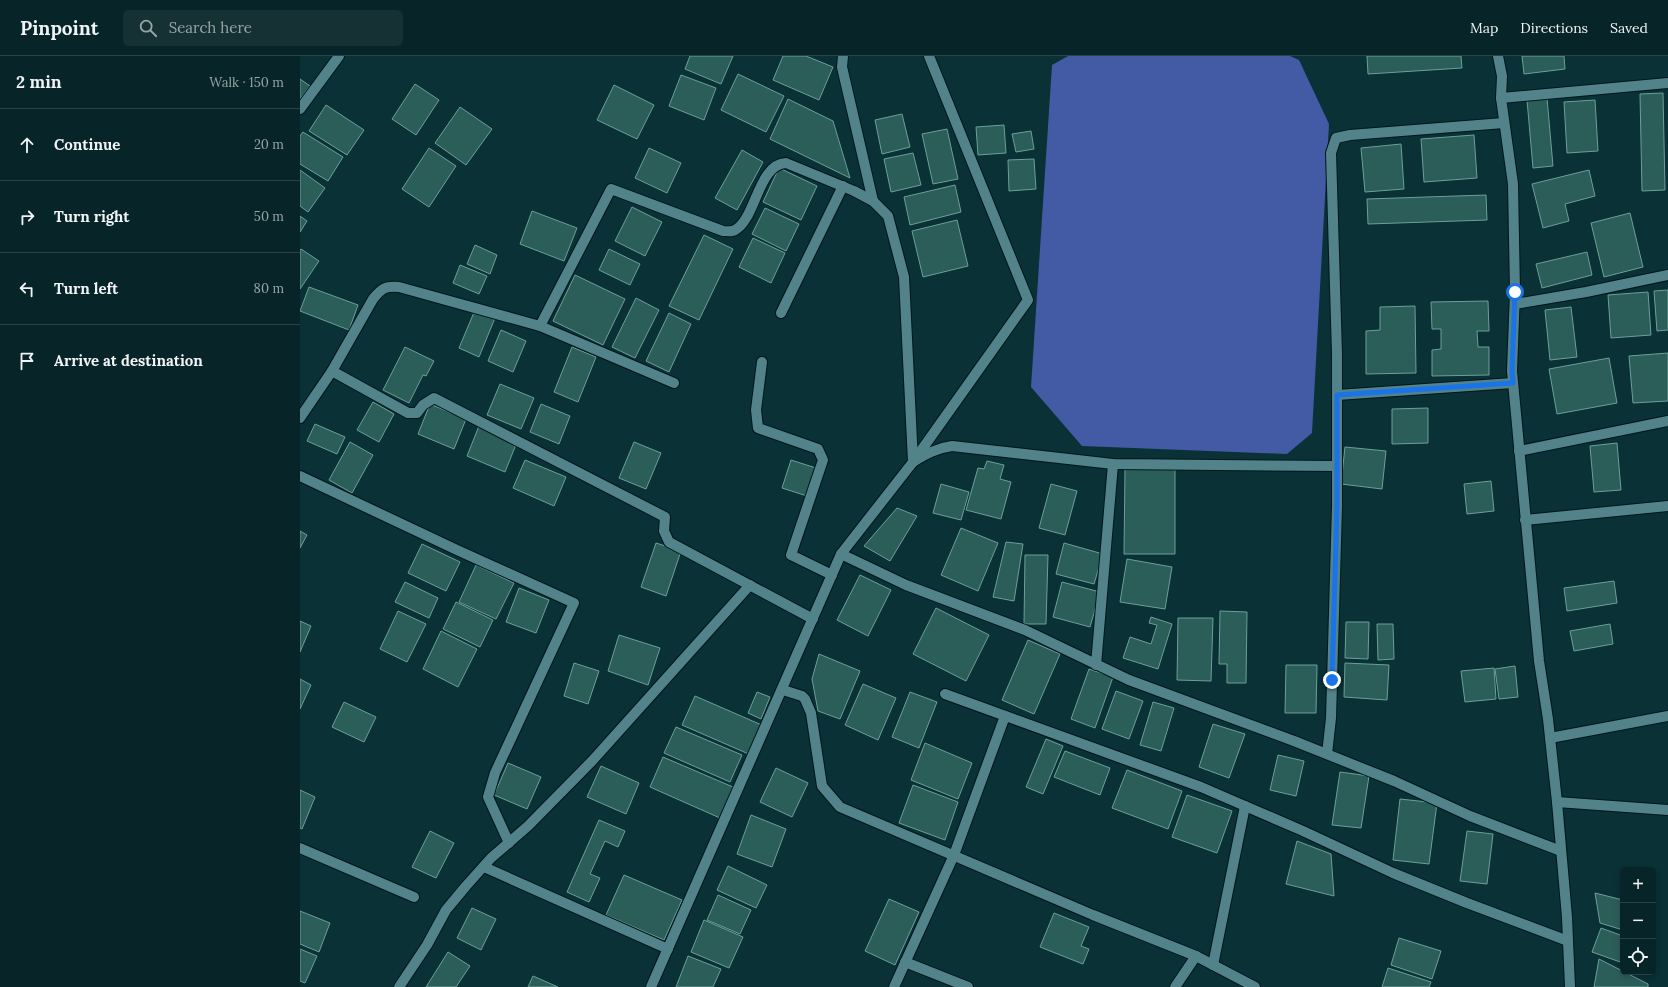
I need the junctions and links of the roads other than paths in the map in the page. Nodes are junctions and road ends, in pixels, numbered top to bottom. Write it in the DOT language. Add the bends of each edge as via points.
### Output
graph roads {
  1 [pos="339,56"];
  2 [pos="843,56"];
  3 [pos="929,56"];
  4 [pos="1498,56"];
  5 [pos="1668,83"];
  6 [pos="1501,98"];
  7 [pos="300,109"];
  8 [pos="1504,123"];
  9 [pos="844,186"];
  10 [pos="873,201"];
  11 [pos="1668,275"];
  12 [pos="1515,304"];
  13 [pos="782,313"];
  14 [pos="540,326"];
  15 [pos="762,362"];
  16 [pos="332,371"];
  17 [pos="674,383"];
  18 [pos="1513,383"];
  19 [pos="1337,395"];
  20 [pos="300,418"];
  21 [pos="1668,421"];
  22 [pos="1519,450"];
  23 [pos="914,462"];
  24 [pos="1113,464"];
  25 [pos="1336,466"];
  26 [pos="300,476"];
  27 [pos="1668,506"];
  28 [pos="1525,520"];
  29 [pos="841,554"];
  30 [pos="832,575"];
  31 [pos="750,585"];
  32 [pos="813,619"];
  33 [pos="1096,665"];
  34 [pos="783,690"];
  35 [pos="945,694"];
  36 [pos="1005,716"];
  37 [pos="1668,716"];
  38 [pos="1550,738"];
  39 [pos="1327,754"];
  40 [pos="1557,802"];
  41 [pos="1246,806"];
  42 [pos="1668,810"];
  43 [pos="510,843"];
  44 [pos="300,848"];
  45 [pos="1561,851"];
  46 [pos="954,856"];
  47 [pos="484,867"];
  48 [pos="414,897"];
  49 [pos="1568,941"];
  50 [pos="668,949"];
  51 [pos="1196,956"];
  52 [pos="905,962"];
  53 [pos="1213,965"];
  54 [pos="399,987"];
  55 [pos="651,987"];
  56 [pos="894,987"];
  57 [pos="968,987"];
  58 [pos="1175,987"];
  59 [pos="1255,987"];
  60 [pos="1570,987"];
  1 -- 7 [label="street"];
  2 -- 10 [label="street" via="842,67"];
  3 -- 23 [label="street" via="1028,300"];
  4 -- 6 [label="street" via="1502,76"];
  5 -- 6 [label="street"];
  6 -- 8 [label="street"];
  8 -- 12 [label="street" via="1513,184"];
  8 -- 19 [label="street" via="1336,138 1331,154"];
  9 -- 10 [label="street"];
  9 -- 13 [label="street"];
  9 -- 14 [label="street" via="786,163 778,163 766,176 742,226 734,231 723,231 611,189"];
  10 -- 23 [label="street" via="888,216 904,276"];
  11 -- 12 [label="street"];
  12 -- 18 [label="street"];
  14 -- 16 [label="street" via="390,286 381,289 373,299"];
  14 -- 17 [label="street"];
  15 -- 30 [label="street" via="756,410 758,428 818,448 823,460 791,555"];
  16 -- 20 [label="street"];
  16 -- 31 [label="street" via="408,413 417,414 434,398 665,518 664,531 669,542"];
  18 -- 19 [label="street"];
  18 -- 22 [label="street"];
  19 -- 25 [label="street"];
  21 -- 22 [label="street"];
  22 -- 28 [label="street"];
  23 -- 24 [label="street" via="930,451 952,446"];
  23 -- 29 [label="street"];
  24 -- 25 [label="street"];
  24 -- 33 [label="street"];
  25 -- 39 [label="street" via="1331,718"];
  26 -- 43 [label="street" via="574,603 494,773 488,797"];
  27 -- 28 [label="street"];
  28 -- 38 [label="street" via="1539,661"];
  29 -- 30 [label="street"];
  29 -- 33 [label="street" via="906,585 1025,630"];
  30 -- 32 [label="street"];
  31 -- 32 [label="street"];
  31 -- 43 [label="street" via="592,761"];
  32 -- 34 [label="street"];
  33 -- 39 [label="street" via="1129,680"];
  34 -- 46 [label="street" via="805,699 811,713 822,786 840,807"];
  34 -- 50 [label="street"];
  35 -- 36 [label="street"];
  36 -- 41 [label="street" via="1201,787"];
  36 -- 46 [label="street"];
  37 -- 38 [label="street"];
  38 -- 40 [label="street"];
  39 -- 45 [label="street" via="1470,816"];
  40 -- 42 [label="street"];
  40 -- 45 [label="street"];
  41 -- 49 [label="street" via="1467,904"];
  41 -- 53 [label="street"];
  43 -- 47 [label="street"];
  44 -- 48 [label="street"];
  45 -- 49 [label="street"];
  46 -- 51 [label="street"];
  46 -- 52 [label="street"];
  47 -- 50 [label="street"];
  47 -- 54 [label="street" via="446,910 427,945"];
  49 -- 60 [label="street"];
  50 -- 55 [label="street"];
  51 -- 53 [label="street"];
  51 -- 58 [label="street"];
  52 -- 56 [label="street"];
  52 -- 57 [label="street"];
  53 -- 59 [label="street"];
}
